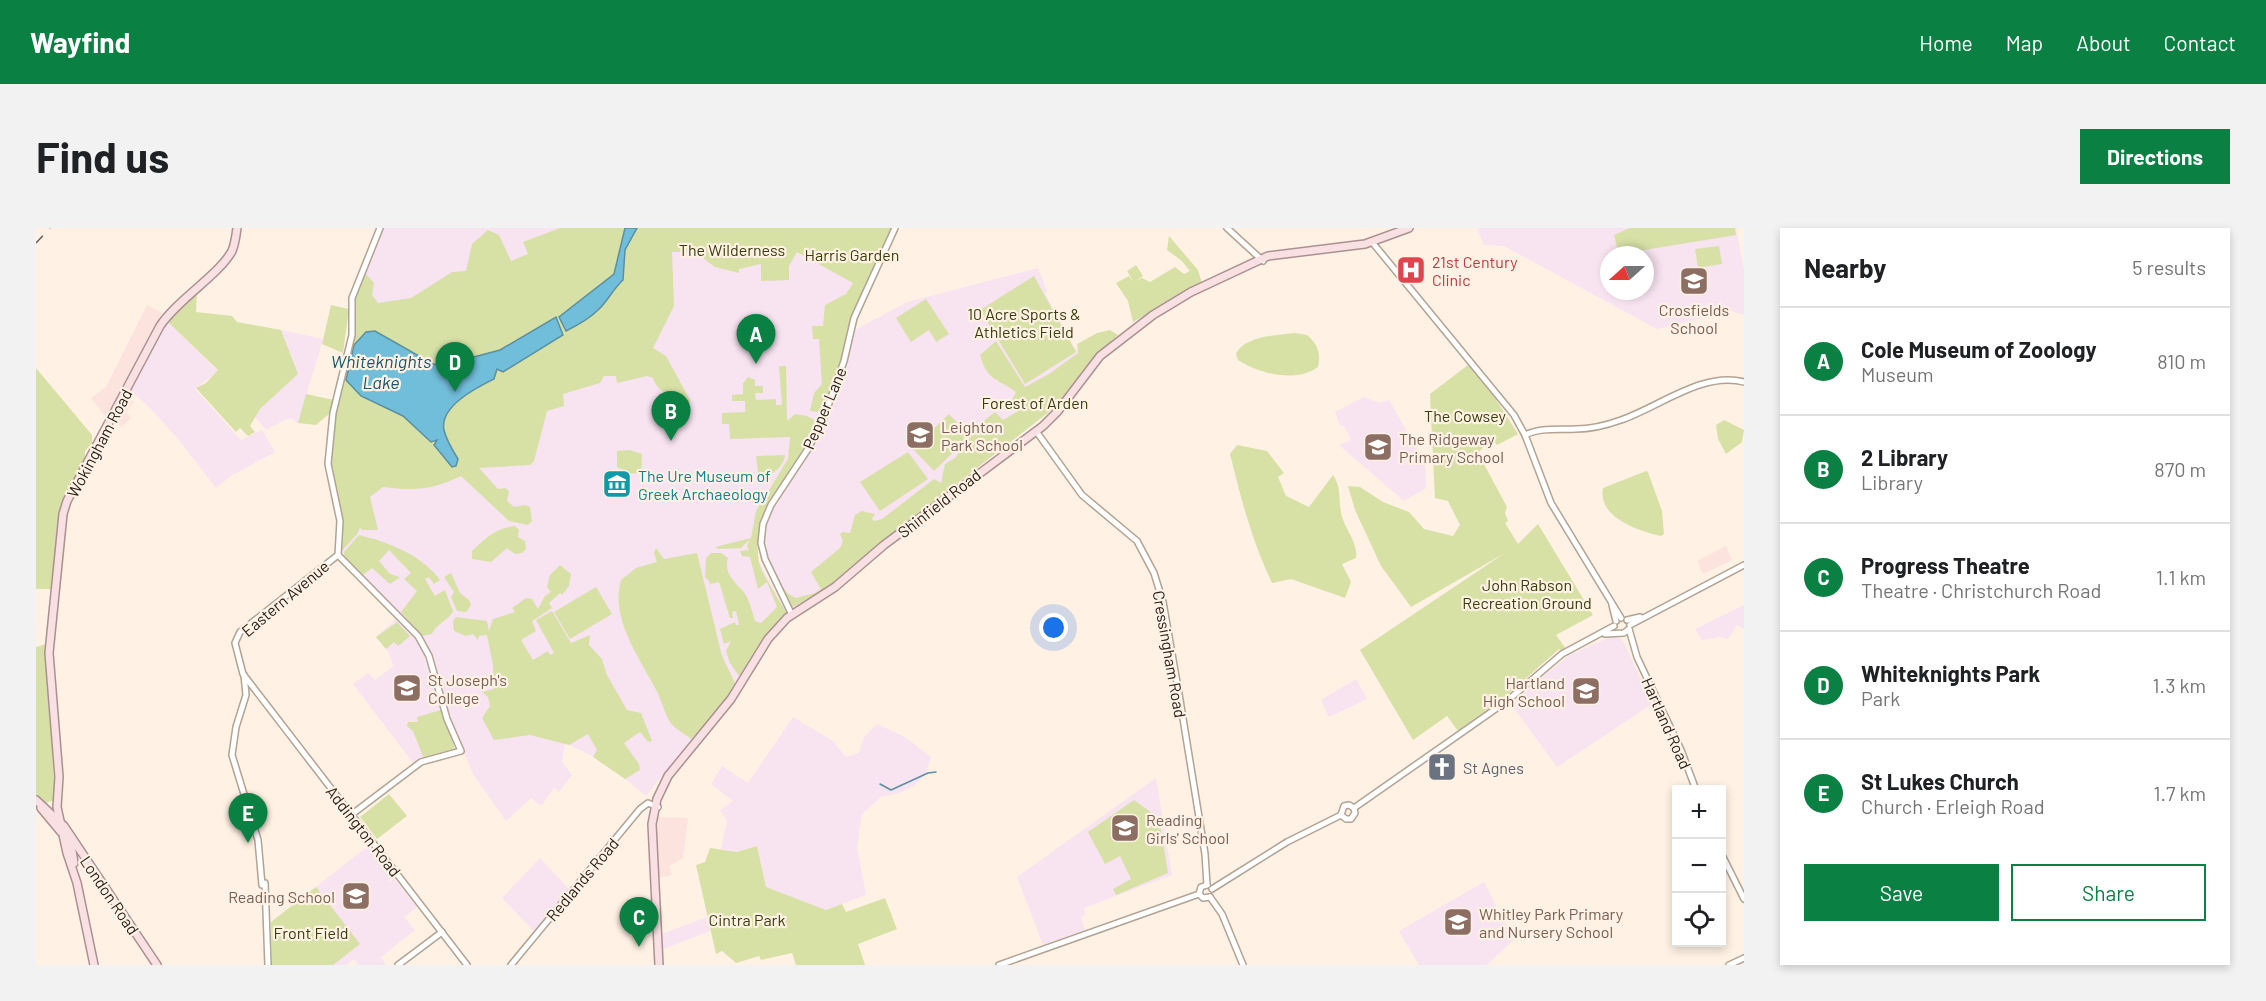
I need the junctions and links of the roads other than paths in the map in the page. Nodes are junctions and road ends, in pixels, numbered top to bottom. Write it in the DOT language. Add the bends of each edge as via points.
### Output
graph roads {
  1 [pos="237,228"];
  2 [pos="380,228"];
  3 [pos="895,228"];
  4 [pos="1227,228"];
  5 [pos="1409,228"];
  6 [pos="1372,242"];
  7 [pos="1262,260"];
  8 [pos="1744,382"];
  9 [pos="1036,431"];
  10 [pos="1525,435"];
  11 [pos="338,555"];
  12 [pos="1744,565"];
  13 [pos="792,615"];
  14 [pos="1622,626"];
  15 [pos="248,685"];
  16 [pos="246,695"];
  17 [pos="261,697"];
  18 [pos="1694,785"];
  19 [pos="37,800"];
  20 [pos="58,802"];
  21 [pos="657,806"];
  22 [pos="45,807"];
  23 [pos="1354,808"];
  24 [pos="351,815"];
  25 [pos="1341,815"];
  26 [pos="60,816"];
  27 [pos="66,834"];
  28 [pos="81,854"];
  29 [pos="71,855"];
  30 [pos="1726,863"];
  31 [pos="1209,887"];
  32 [pos="1199,894"];
  33 [pos="1210,897"];
  34 [pos="1744,899"];
  35 [pos="442,932"];
  36 [pos="1744,958"];
  37 [pos="94,965"];
  38 [pos="157,965"];
  39 [pos="268,965"];
  40 [pos="399,965"];
  41 [pos="467,965"];
  42 [pos="511,965"];
  43 [pos="659,965"];
  44 [pos="999,965"];
  45 [pos="1243,965"];
  46 [pos="1729,965"];
  1 -- 20 [label="main road, Wokingham Road" via="233,248 225,261 171,310 160,326 65,506 49,653"];
  2 -- 11 [label="street" via="352,298 352,335 333,413 328,464 340,520"];
  3 -- 13 [label="street, Pepper Lane" via="854,318 824,417 763,524 760,543 765,560"];
  4 -- 7 [label="street"];
  5 -- 6 [label="main road, Shinfield Road"];
  6 -- 7 [label="main road, Shinfield Road" via="1285,253"];
  6 -- 10 [label="street, Hartland Road" via="1505,403"];
  7 -- 9 [label="main road, Shinfield Road" via="1191,292 1126,334 1100,356 1058,411"];
  8 -- 10 [label="street" via="1730,379 1702,385 1602,426 1540,430"];
  9 -- 13 [label="main road, Shinfield Road"];
  9 -- 31 [label="street, Cressingham Road" via="1082,495 1137,541 1154,573 1163,602"];
  10 -- 14 [label="street, Hartland Road" via="1551,503"];
  11 -- 15 [label="street, Eastern Avenue" via="240,632 235,643"];
  11 -- 24 [label="street" via="418,636 429,656 461,751 421,762"];
  12 -- 14 [label="street"];
  13 -- 21 [label="main road, Shinfield Road" via="768,639 731,699 673,772"];
  14 -- 18 [label="street, Hartland Road"];
  14 -- 23 [label="street" via="1562,654 1507,701"];
  15 -- 16 [label="street"];
  15 -- 17 [label="street, Addington Road"];
  16 -- 17 [label="street"];
  16 -- 39 [label="street" via="232,755 258,840"];
  17 -- 24 [label="street, Addington Road"];
  19 -- 22 [label="main road, London Road"];
  19 -- 27 [label="main road, London Road"];
  20 -- 22 [label="main road"];
  20 -- 26 [label="main road, Wokingham Road"];
  21 -- 42 [label="street, Redlands Road" via="646,804 640,809"];
  21 -- 43 [label="main road, Shinfield Road" via="653,841"];
  22 -- 26 [label="main road, London Road"];
  23 -- 25 [label="street" via="1344,806"];
  23 -- 25 [label="street" via="1351,819"];
  24 -- 35 [label="street, Addington Road"];
  25 -- 31 [label="street"];
  26 -- 27 [label="main road, Wokingham Road"];
  26 -- 27 [label="main road, London Road"];
  27 -- 28 [label="main road, London Road"];
  27 -- 29 [label="main road"];
  28 -- 29 [label="main road"];
  28 -- 38 [label="main road, London Road"];
  29 -- 37 [label="main road"];
  30 -- 34 [label="street"];
  31 -- 32 [label="street" via="1201,887"];
  31 -- 33 [label="street, Cressingham Road"];
  32 -- 33 [label="street"];
  32 -- 44 [label="street"];
  33 -- 45 [label="street" via="1222,914"];
  35 -- 40 [label="street"];
  35 -- 41 [label="street, Addington Road"];
  36 -- 46 [label="street"];
}
